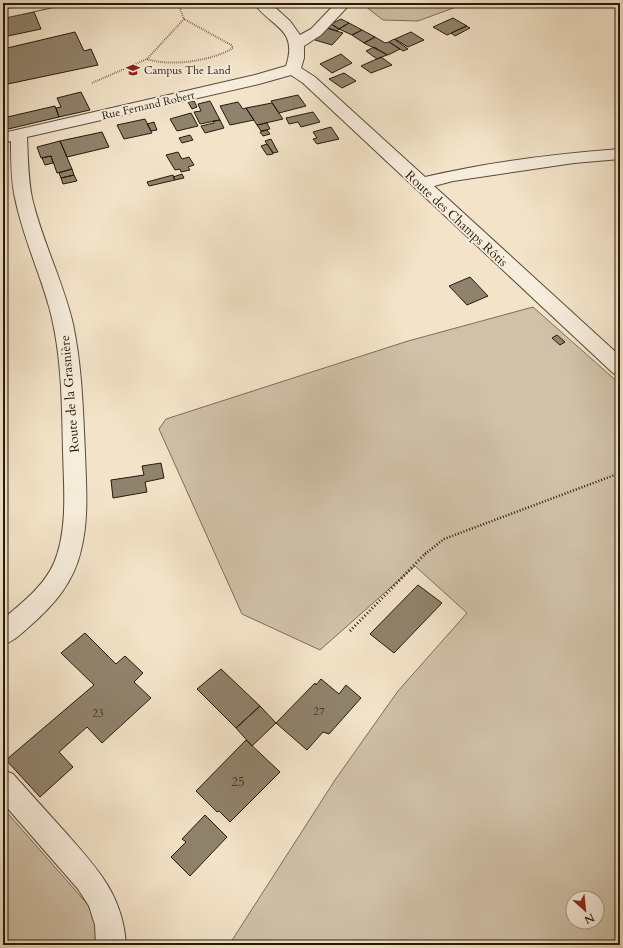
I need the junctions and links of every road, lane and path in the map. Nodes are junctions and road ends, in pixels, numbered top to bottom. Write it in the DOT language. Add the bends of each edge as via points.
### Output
graph roads {
  1 [pos="53,3"];
  2 [pos="178,3"];
  3 [pos="261,3"];
  4 [pos="344,3"];
  5 [pos="3,14"];
  6 [pos="184,19"];
  7 [pos="297,44"];
  8 [pos="147,59"];
  9 [pos="293,69"];
  10 [pos="92,83"];
  11 [pos="11,136"];
  12 [pos="620,154"];
  13 [pos="420,184"];
  14 [pos="620,368"];
  15 [pos="620,473"];
  16 [pos="350,631"];
  17 [pos="3,634"];
  18 [pos="3,783"];
  19 [pos="111,945"];
  1 -- 5 [label="street"];
  2 -- 6 [label="path"];
  3 -- 7 [label="street" via="289,30"];
  4 -- 7 [label="street" via="316,32"];
  6 -- 8 [label="path"];
  6 -- 8 [label="path" via="233,48 184,61 166,63"];
  7 -- 9 [label="street" via="298,59"];
  8 -- 10 [label="path"];
  9 -- 11 [label="street, Rue Fernand Robert"];
  9 -- 13 [label="street, Route des Champs Rôtis" via="309,80"];
  11 -- 17 [label="street, Route de la Grasnière" via="24,203 63,324 73,424 75,494 74,525 68,558 61,574 54,586"];
  12 -- 13 [label="street" via="453,176"];
  13 -- 14 [label="street, Route des Champs Rôtis"];
  15 -- 16 [label="path" via="444,539 428,551"];
  18 -- 19 [label="street" via="88,879 100,898 110,925"];
}
